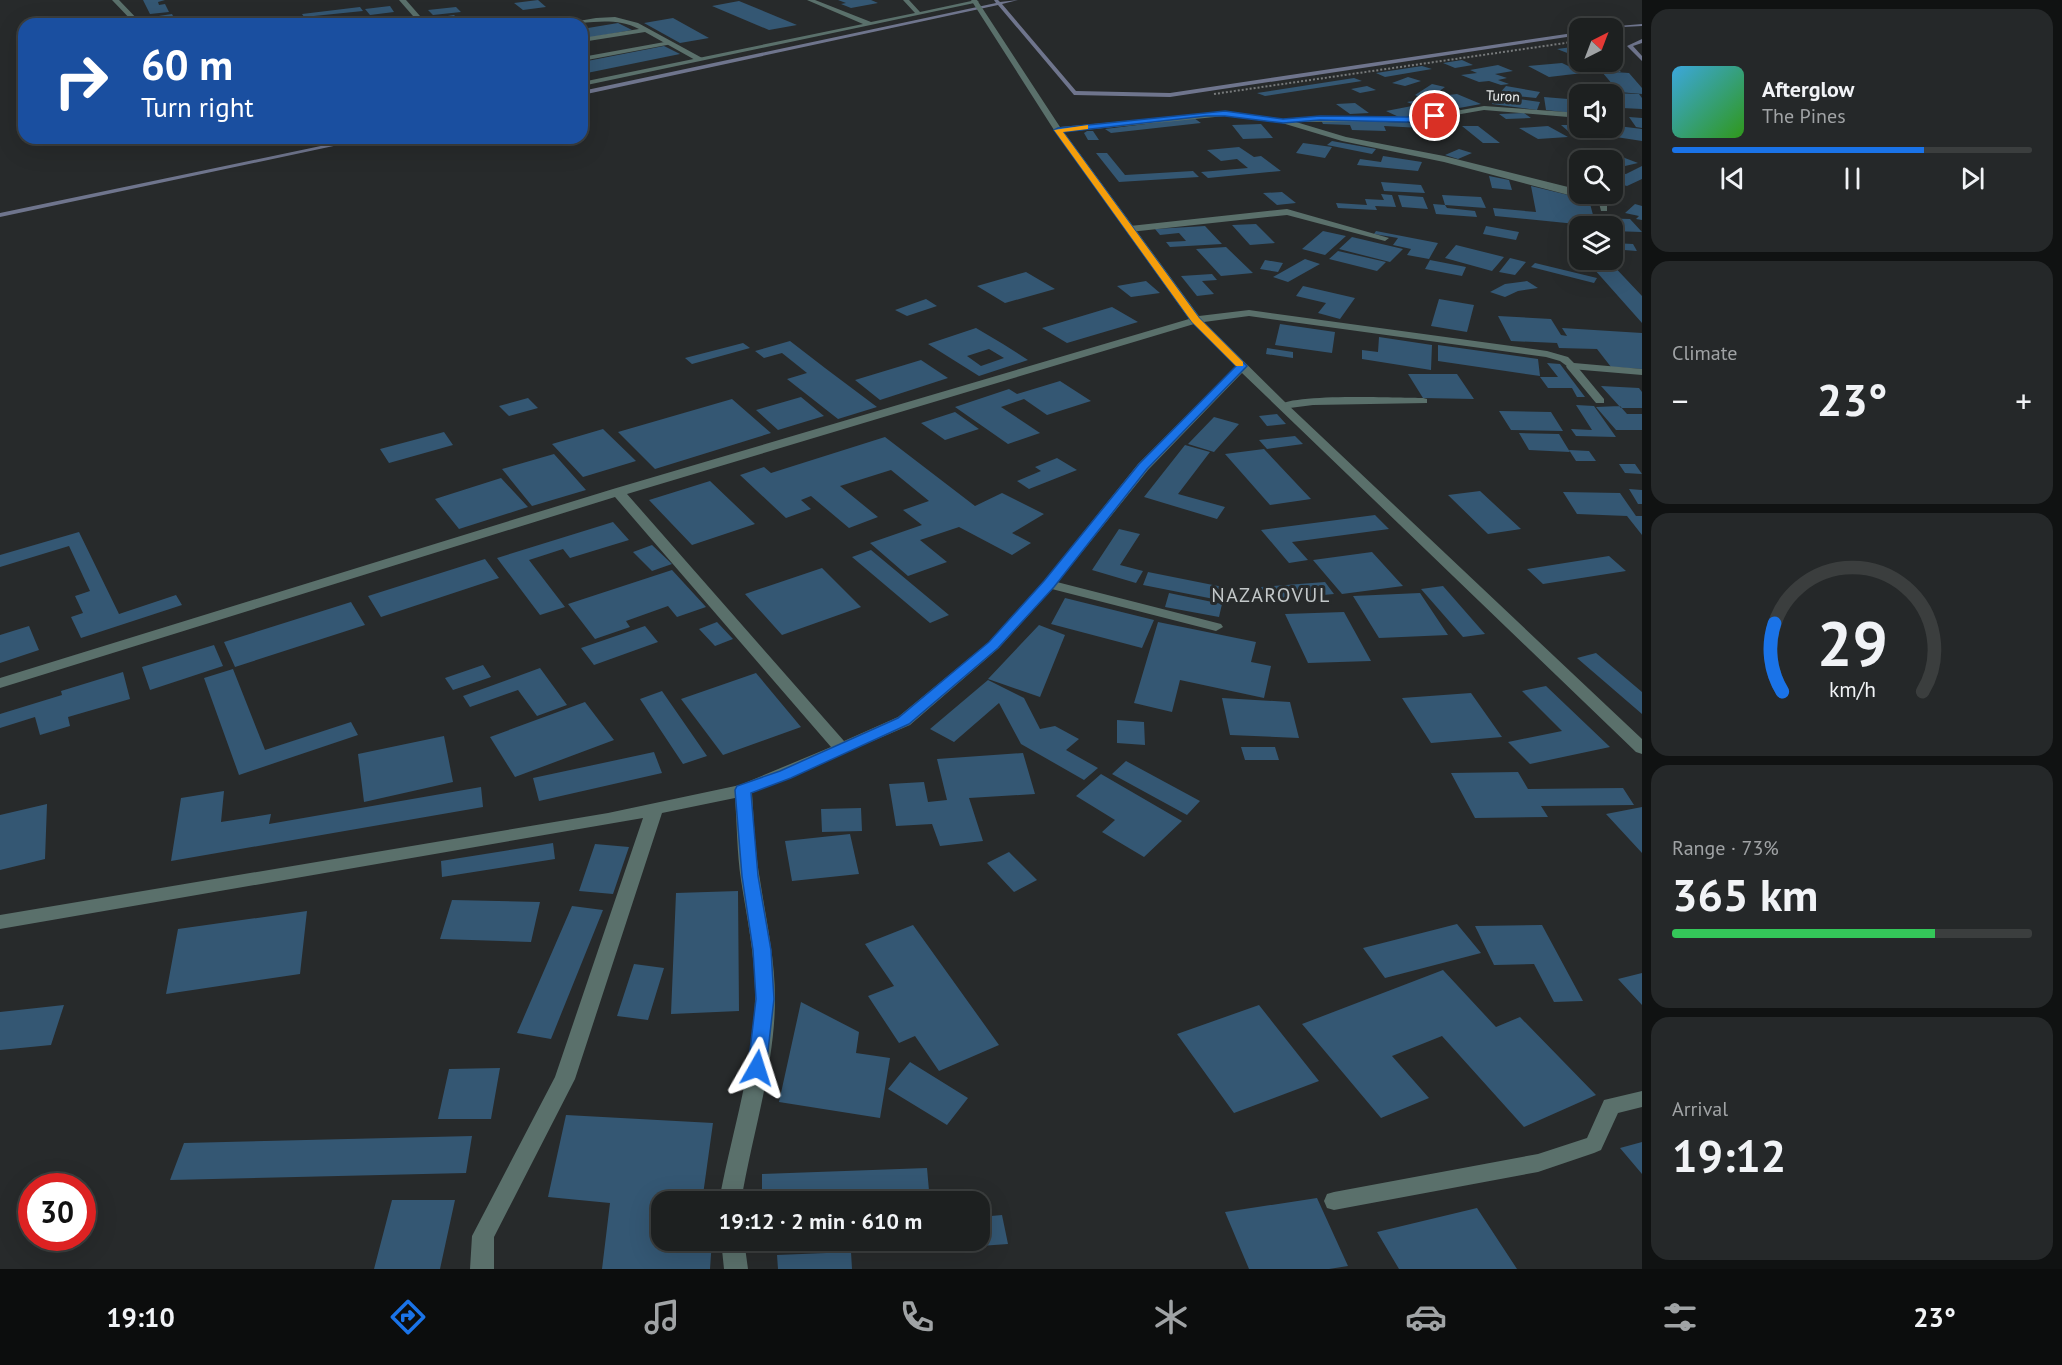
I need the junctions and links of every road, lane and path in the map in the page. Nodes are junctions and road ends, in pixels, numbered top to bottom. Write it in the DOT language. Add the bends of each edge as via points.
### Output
graph roads {
  1 [pos="115,0"];
  2 [pos="402,0"];
  3 [pos="810,0"];
  4 [pos="906,0"];
  5 [pos="977,4"];
  6 [pos="919,14"];
  7 [pos="133,18"];
  8 [pos="418,18"];
  9 [pos="588,21"];
  10 [pos="870,24"];
  11 [pos="646,30"];
  12 [pos="588,39"];
  13 [pos="1569,42"];
  14 [pos="670,43"];
  15 [pos="588,58"];
  16 [pos="700,59"];
  17 [pos="588,83"];
  18 [pos="1206,114"];
  19 [pos="1569,116"];
  20 [pos="1283,121"];
  21 [pos="1058,130"];
  22 [pos="1569,190"];
  23 [pos="1604,204"];
  24 [pos="1604,209"];
  25 [pos="1130,229"];
  26 [pos="1384,238"];
  27 [pos="1196,320"];
  28 [pos="1242,366"];
  29 [pos="1571,366"];
  30 [pos="1642,372"];
  31 [pos="1423,401"];
  32 [pos="1600,401"];
  33 [pos="1282,406"];
  34 [pos="618,492"];
  35 [pos="1049,584"];
  36 [pos="1216,627"];
  37 [pos="0,683"];
  38 [pos="1642,748"];
  39 [pos="842,749"];
  40 [pos="742,790"];
  41 [pos="655,809"];
  42 [pos="0,922"];
  43 [pos="1642,1099"];
  44 [pos="732,1191"];
  45 [pos="1334,1201"];
  46 [pos="734,1251"];
  47 [pos="482,1269"];
  48 [pos="736,1269"];
  1 -- 7 [label="street"];
  2 -- 8 [label="street"];
  3 -- 10 [label="lane"];
  4 -- 6 [label="lane"];
  5 -- 6 [label="lane"];
  5 -- 21 [label="street"];
  6 -- 10 [label="lane"];
  9 -- 11 [label="street" via="625,19"];
  10 -- 16 [label="lane"];
  11 -- 12 [label="street"];
  11 -- 14 [label="street"];
  13 -- 18 [label="path" via="1219,92 1208,97 1204,104"];
  14 -- 15 [label="lane"];
  14 -- 16 [label="street"];
  16 -- 17 [label="lane"];
  18 -- 20 [label="street"];
  18 -- 21 [label="street"];
  19 -- 20 [label="street, Turon" via="1485,108 1421,119"];
  20 -- 22 [label="street" via="1345,140 1444,159"];
  21 -- 25 [label="street"];
  23 -- 24 [label="street"];
  25 -- 26 [label="lane" via="1287,212"];
  25 -- 27 [label="street"];
  27 -- 28 [label="street"];
  27 -- 29 [label="street" via="1249,313 1547,354 1564,359"];
  27 -- 34 [label="street"];
  28 -- 33 [label="street"];
  28 -- 35 [label="street" via="1143,467"];
  29 -- 30 [label="street"];
  29 -- 32 [label="lane"];
  31 -- 33 [label="lane"];
  33 -- 38 [label="street"];
  34 -- 37 [label="street"];
  34 -- 39 [label="street"];
  35 -- 36 [label="lane"];
  35 -- 39 [label="street" via="993,645 903,721"];
  39 -- 40 [label="street"];
  40 -- 41 [label="street"];
  40 -- 44 [label="street" via="765,999 755,1090"];
  41 -- 42 [label="street"];
  41 -- 47 [label="street" via="565,1080 483,1236"];
  43 -- 45 [label="lane" via="1611,1106 1593,1144 1538,1163"];
  46 -- 48 [label="street"];
}
